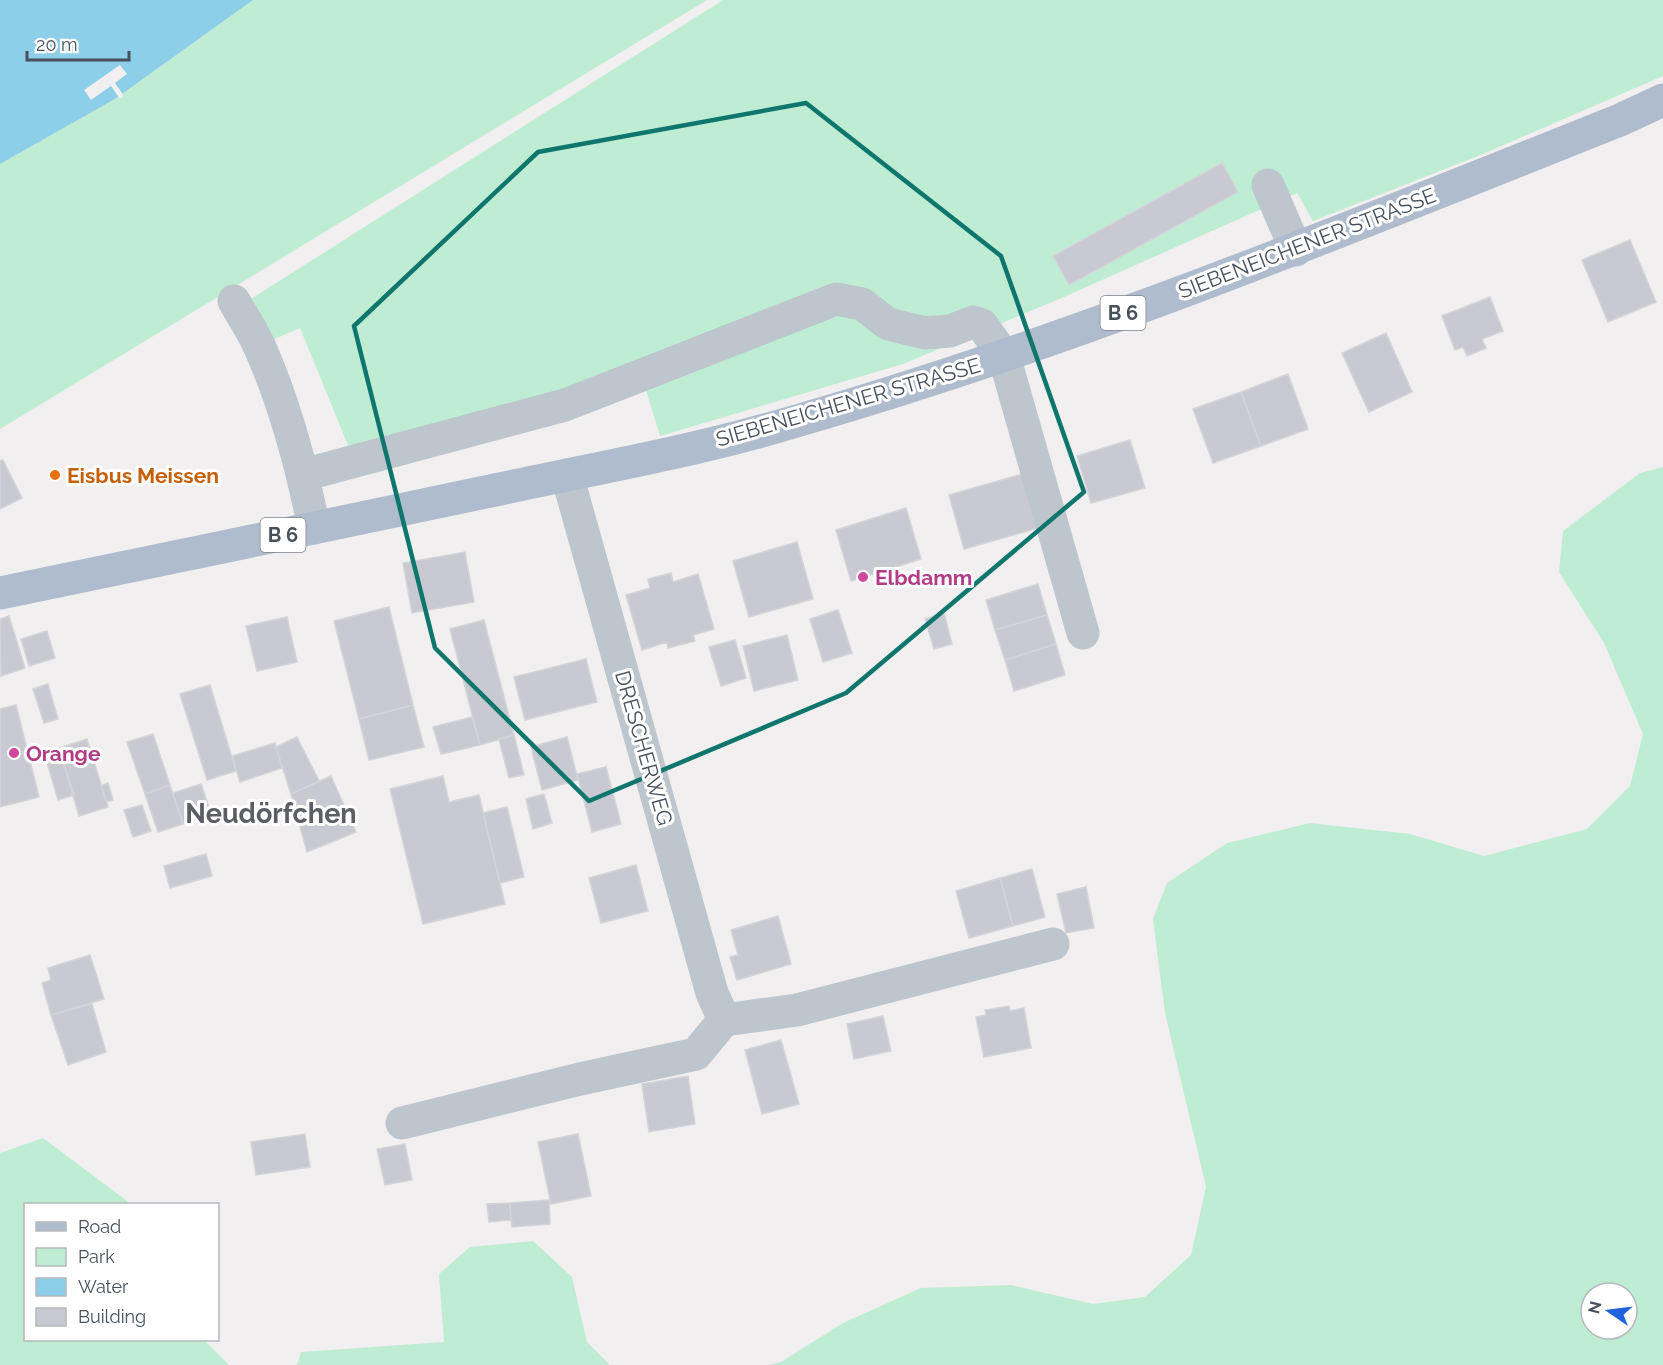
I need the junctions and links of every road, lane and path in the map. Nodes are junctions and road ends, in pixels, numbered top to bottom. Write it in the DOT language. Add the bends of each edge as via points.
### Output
graph roads {
  1 [pos="1663,100"];
  2 [pos="1268,184"];
  3 [pos="1296,250"];
  4 [pos="234,301"];
  5 [pos="1004,356"];
  6 [pos="303,475"];
  7 [pos="567,475"];
  8 [pos="314,528"];
  9 [pos="0,593"];
  10 [pos="1083,633"];
  11 [pos="1053,944"];
  12 [pos="724,1020"];
  13 [pos="402,1123"];
  1 -- 3 [label="main road, SIEBENEICHENER STRASSE / B 6"];
  2 -- 3 [label="street"];
  3 -- 5 [label="main road, SIEBENEICHENER STRASSE / B 6"];
  4 -- 6 [label="street" via="261,348"];
  5 -- 6 [label="street" via="982,325 973,322 950,331 925,333 888,324 862,304 836,298 565,405"];
  5 -- 7 [label="main road, SIEBENEICHENER STRASSE / B 6" via="762,431"];
  5 -- 10 [label="street"];
  6 -- 8 [label="street"];
  7 -- 8 [label="main road, SIEBENEICHENER STRASSE / B 6"];
  7 -- 12 [label="street, DRESCHERWEG" via="712,993"];
  8 -- 9 [label="main road, SIEBENEICHENER STRASSE / B 6"];
  11 -- 12 [label="street" via="797,1010"];
  12 -- 13 [label="street" via="696,1054"];
}
